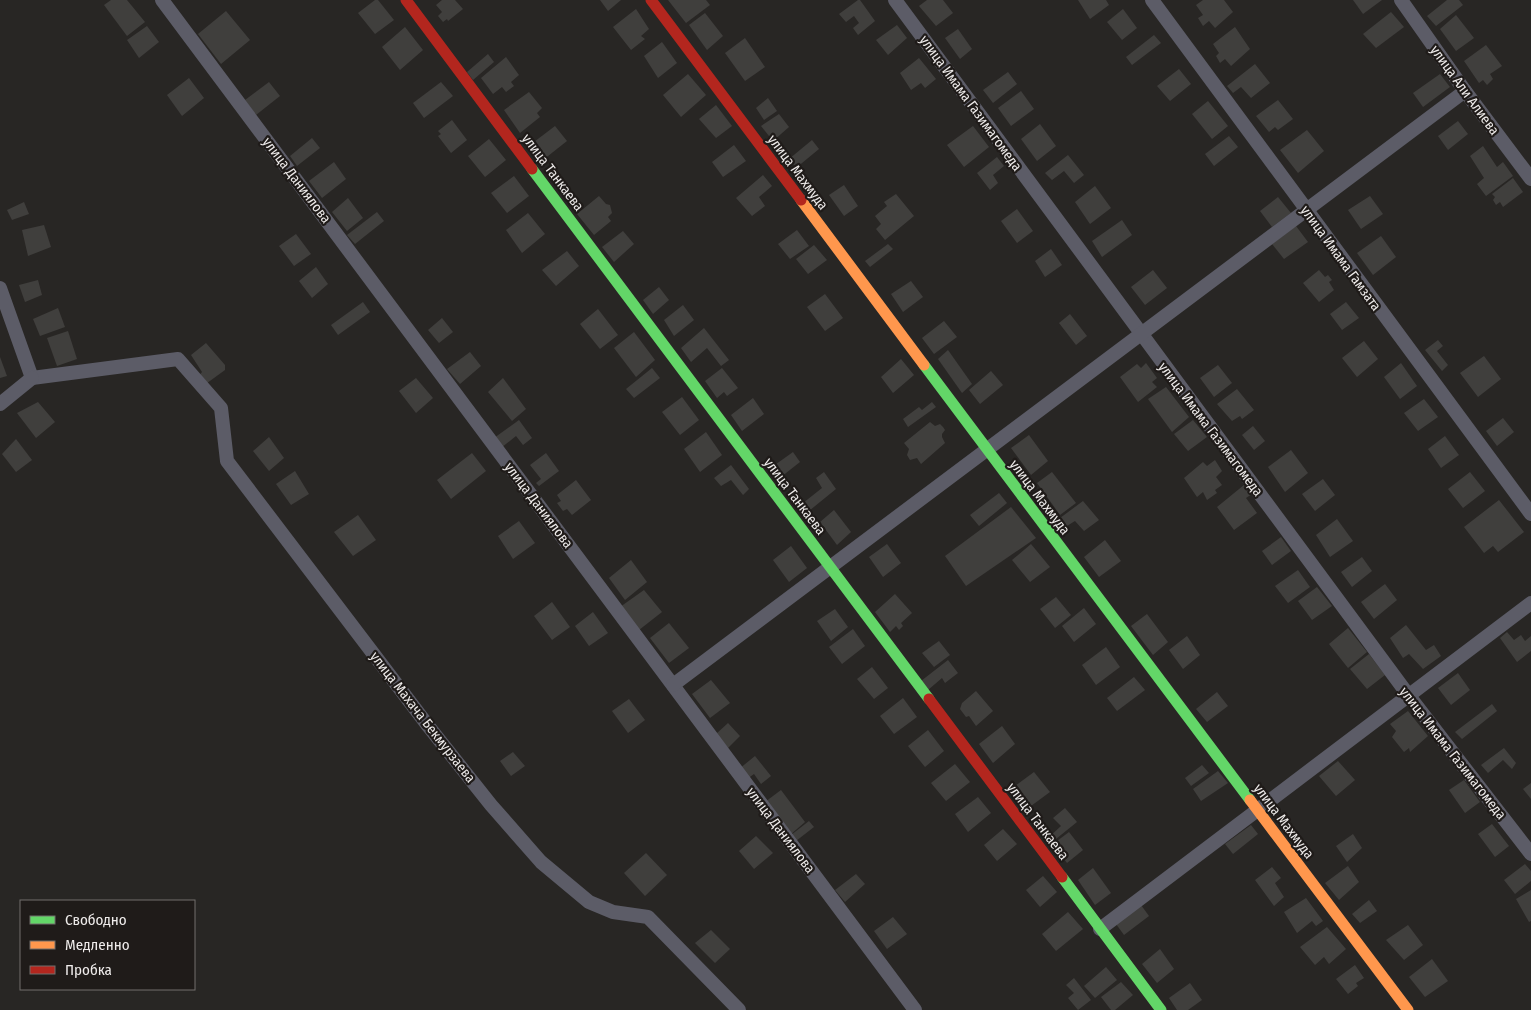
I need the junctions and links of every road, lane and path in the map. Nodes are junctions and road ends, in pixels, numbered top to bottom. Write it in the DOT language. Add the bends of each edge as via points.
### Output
graph roads {
  1 [pos="162,0"];
  2 [pos="406,0"];
  3 [pos="651,0"];
  4 [pos="895,0"];
  5 [pos="1152,0"];
  6 [pos="1401,0"];
  7 [pos="1465,91"];
  8 [pos="1531,179"];
  9 [pos="1306,210"];
  10 [pos="0,288"];
  11 [pos="1141,334"];
  12 [pos="32,378"];
  13 [pos="0,404"];
  14 [pos="987,450"];
  15 [pos="1531,514"];
  16 [pos="829,568"];
  17 [pos="1531,603"];
  18 [pos="673,686"];
  19 [pos="1409,696"];
  20 [pos="1257,810"];
  21 [pos="1531,854"];
  22 [pos="1100,929"];
  23 [pos="739,1010"];
  24 [pos="915,1010"];
  25 [pos="1161,1010"];
  26 [pos="1408,1010"];
  1 -- 18 [label="street, улица Даниялова"];
  2 -- 16 [label="street, улица Танкаева"];
  3 -- 14 [label="street, улица Махмуда"];
  4 -- 11 [label="street, улица Имама Газимагомеда"];
  5 -- 9 [label="street, улица Имама Гамзата"];
  6 -- 7 [label="street, улица Али Алиева"];
  7 -- 8 [label="street, улица Али Алиева"];
  7 -- 9 [label="street"];
  9 -- 11 [label="street"];
  9 -- 15 [label="street, улица Имама Гамзата"];
  10 -- 12 [label="street"];
  11 -- 14 [label="street"];
  11 -- 19 [label="street, улица Имама Газимагомеда"];
  12 -- 13 [label="street"];
  12 -- 23 [label="street, улица Махача Бекмурзаева" via="178,359 220,408 227,461 491,805 541,862 589,902 613,912 648,917"];
  14 -- 16 [label="street"];
  14 -- 20 [label="street, улица Махмуда"];
  16 -- 18 [label="street"];
  16 -- 22 [label="street, улица Танкаева"];
  17 -- 19 [label="street"];
  18 -- 24 [label="street, улица Даниялова"];
  19 -- 20 [label="street"];
  19 -- 21 [label="street, улица Имама Газимагомеда"];
  20 -- 22 [label="street"];
  20 -- 26 [label="street, улица Махмуда"];
  22 -- 25 [label="street, улица Танкаева"];
}
